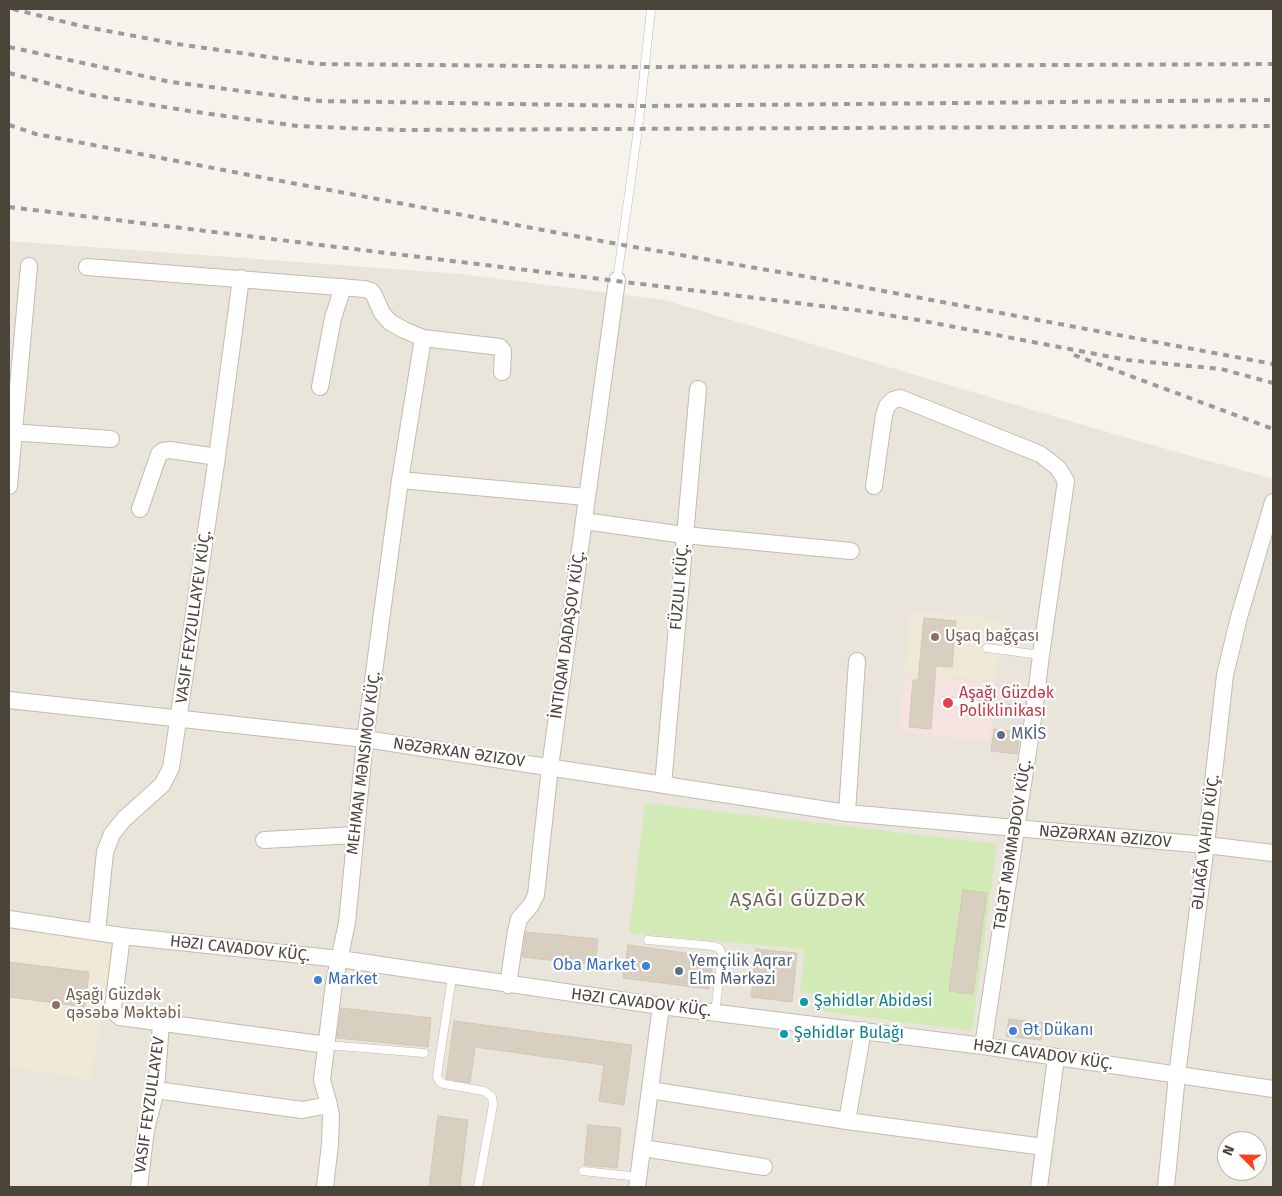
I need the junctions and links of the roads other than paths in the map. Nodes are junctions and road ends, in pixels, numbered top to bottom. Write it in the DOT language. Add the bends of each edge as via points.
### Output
graph roads {
  1 [pos="650,9"];
  2 [pos="29,266"];
  3 [pos="87,267"];
  4 [pos="241,278"];
  5 [pos="617,280"];
  6 [pos="343,287"];
  7 [pos="423,338"];
  8 [pos="502,372"];
  9 [pos="320,387"];
  10 [pos="698,389"];
  11 [pos="11,432"];
  12 [pos="111,439"];
  13 [pos="217,457"];
  14 [pos="400,480"];
  15 [pos="9,486"];
  16 [pos="874,486"];
  17 [pos="586,497"];
  18 [pos="1273,502"];
  19 [pos="140,509"];
  20 [pos="584,521"];
  21 [pos="684,535"];
  22 [pos="851,551"];
  23 [pos="987,648"];
  24 [pos="1041,655"];
  25 [pos="857,661"];
  26 [pos="9,700"];
  27 [pos="944,701"];
  28 [pos="1034,712"];
  29 [pos="179,718"];
  30 [pos="366,739"];
  31 [pos="550,767"];
  32 [pos="662,785"];
  33 [pos="847,813"];
  34 [pos="1015,829"];
  35 [pos="355,835"];
  36 [pos="264,840"];
  37 [pos="1206,845"];
  38 [pos="1273,853"];
  39 [pos="9,919"];
  40 [pos="97,932"];
  41 [pos="122,936"];
  42 [pos="648,940"];
  43 [pos="340,959"];
  44 [pos="452,977"];
  45 [pos="508,985"];
  46 [pos="661,1006"];
  47 [pos="715,1013"];
  48 [pos="161,1023"];
  49 [pos="862,1030"];
  50 [pos="327,1045"];
  51 [pos="983,1046"];
  52 [pos="424,1054"];
  53 [pos="1056,1058"];
  54 [pos="1177,1075"];
  55 [pos="1273,1089"];
  56 [pos="156,1090"];
  57 [pos="650,1090"];
  58 [pos="329,1105"];
  59 [pos="847,1121"];
  60 [pos="1044,1147"];
  61 [pos="643,1148"];
  62 [pos="764,1168"];
  63 [pos="583,1171"];
  64 [pos="638,1182"];
  65 [pos="139,1187"];
  66 [pos="325,1187"];
  67 [pos="478,1187"];
  68 [pos="1039,1187"];
  69 [pos="1166,1187"];
  1 -- 5 [label="lane" via="639,121"];
  2 -- 11 [label="street"];
  3 -- 4 [label="street"];
  4 -- 6 [label="street"];
  4 -- 13 [label="street, VASIF FEYZULLAYEV KÜÇ."];
  5 -- 17 [label="street, İNTIQAM DADAŞOV KÜÇ."];
  6 -- 7 [label="street" via="371,292 390,322"];
  6 -- 9 [label="street" via="333,318"];
  7 -- 8 [label="street" via="500,348 503,351"];
  7 -- 14 [label="street, MEHMAN MƏNSIMOV KÜÇ."];
  10 -- 21 [label="street, FÜZULI KÜÇ."];
  11 -- 12 [label="street"];
  11 -- 15 [label="street"];
  13 -- 19 [label="street" via="163,451 159,454"];
  13 -- 29 [label="street, VASIF FEYZULLAYEV KÜÇ."];
  14 -- 17 [label="street"];
  14 -- 30 [label="street, MEHMAN MƏNSIMOV KÜÇ."];
  16 -- 24 [label="street, TƏLƏT MƏMMƏDOV KÜÇ." via="884,415 887,406 900,398 1040,454 1058,468 1066,481"];
  17 -- 20 [label="street, İNTIQAM DADAŞOV KÜÇ."];
  18 -- 37 [label="street, ƏLIAĞA VAHID KÜÇ." via="1225,675"];
  20 -- 21 [label="street"];
  20 -- 31 [label="street, İNTIQAM DADAŞOV KÜÇ."];
  21 -- 22 [label="street"];
  21 -- 32 [label="street, FÜZULI KÜÇ."];
  23 -- 24 [label="lane"];
  24 -- 28 [label="street, TƏLƏT MƏMMƏDOV KÜÇ."];
  25 -- 33 [label="street"];
  26 -- 29 [label="street, NƏZƏRXAN ƏZIZOV"];
  27 -- 28 [label="lane"];
  28 -- 34 [label="street, TƏLƏT MƏMMƏDOV KÜÇ."];
  29 -- 30 [label="street, NƏZƏRXAN ƏZIZOV"];
  29 -- 40 [label="street, VASIF FEYZULLAYEV KÜÇ." via="172,768 162,785 112,834 105,852"];
  30 -- 31 [label="street, NƏZƏRXAN ƏZIZOV"];
  30 -- 35 [label="street, MEHMAN MƏNSIMOV KÜÇ."];
  31 -- 32 [label="street, NƏZƏRXAN ƏZIZOV"];
  31 -- 45 [label="street, İNTIQAM DADAŞOV KÜÇ." via="536,895 519,919"];
  32 -- 33 [label="street, NƏZƏRXAN ƏZIZOV"];
  33 -- 34 [label="street, NƏZƏRXAN ƏZIZOV"];
  34 -- 37 [label="street, NƏZƏRXAN ƏZIZOV"];
  34 -- 51 [label="street, TƏLƏT MƏMMƏDOV KÜÇ."];
  35 -- 36 [label="street"];
  35 -- 43 [label="street, MEHMAN MƏNSIMOV KÜÇ." via="347,923"];
  37 -- 38 [label="street, NƏZƏRXAN ƏZIZOV"];
  37 -- 54 [label="street, ƏLIAĞA VAHID KÜÇ."];
  39 -- 40 [label="street, HƏZI CAVADOV KÜÇ."];
  40 -- 41 [label="street, HƏZI CAVADOV KÜÇ."];
  41 -- 43 [label="street, HƏZI CAVADOV KÜÇ."];
  41 -- 48 [label="street" via="114,1012 128,1020"];
  42 -- 47 [label="lane" via="719,948 722,954"];
  43 -- 44 [label="street, HƏZI CAVADOV KÜÇ."];
  43 -- 50 [label="street, MEHMAN MƏNSIMOV KÜÇ."];
  44 -- 45 [label="street, HƏZI CAVADOV KÜÇ."];
  44 -- 67 [label="lane" via="437,1076 444,1084 484,1091 492,1097"];
  45 -- 46 [label="street, HƏZI CAVADOV KÜÇ."];
  46 -- 47 [label="street, HƏZI CAVADOV KÜÇ."];
  46 -- 57 [label="street"];
  47 -- 49 [label="street, HƏZI CAVADOV KÜÇ."];
  48 -- 50 [label="street"];
  48 -- 56 [label="street, VASIF FEYZULLAYEV"];
  49 -- 51 [label="street, HƏZI CAVADOV KÜÇ."];
  49 -- 59 [label="street"];
  50 -- 52 [label="lane"];
  50 -- 58 [label="street, MEHMAN MƏNSIMOV KÜÇ." via="322,1080"];
  51 -- 53 [label="street, HƏZI CAVADOV KÜÇ."];
  53 -- 54 [label="street, HƏZI CAVADOV KÜÇ."];
  53 -- 60 [label="street"];
  54 -- 55 [label="street, HƏZI CAVADOV KÜÇ."];
  54 -- 69 [label="street, ƏLIAĞA VAHID KÜÇ."];
  56 -- 58 [label="street" via="302,1110"];
  56 -- 65 [label="street, VASIF FEYZULLAYEV" via="146,1130"];
  57 -- 59 [label="street"];
  57 -- 61 [label="street"];
  58 -- 66 [label="street, MEHMAN MƏNSIMOV KÜÇ." via="330,1144"];
  59 -- 60 [label="street"];
  60 -- 68 [label="street"];
  61 -- 62 [label="street"];
  61 -- 64 [label="street"];
  63 -- 64 [label="lane"];
}
